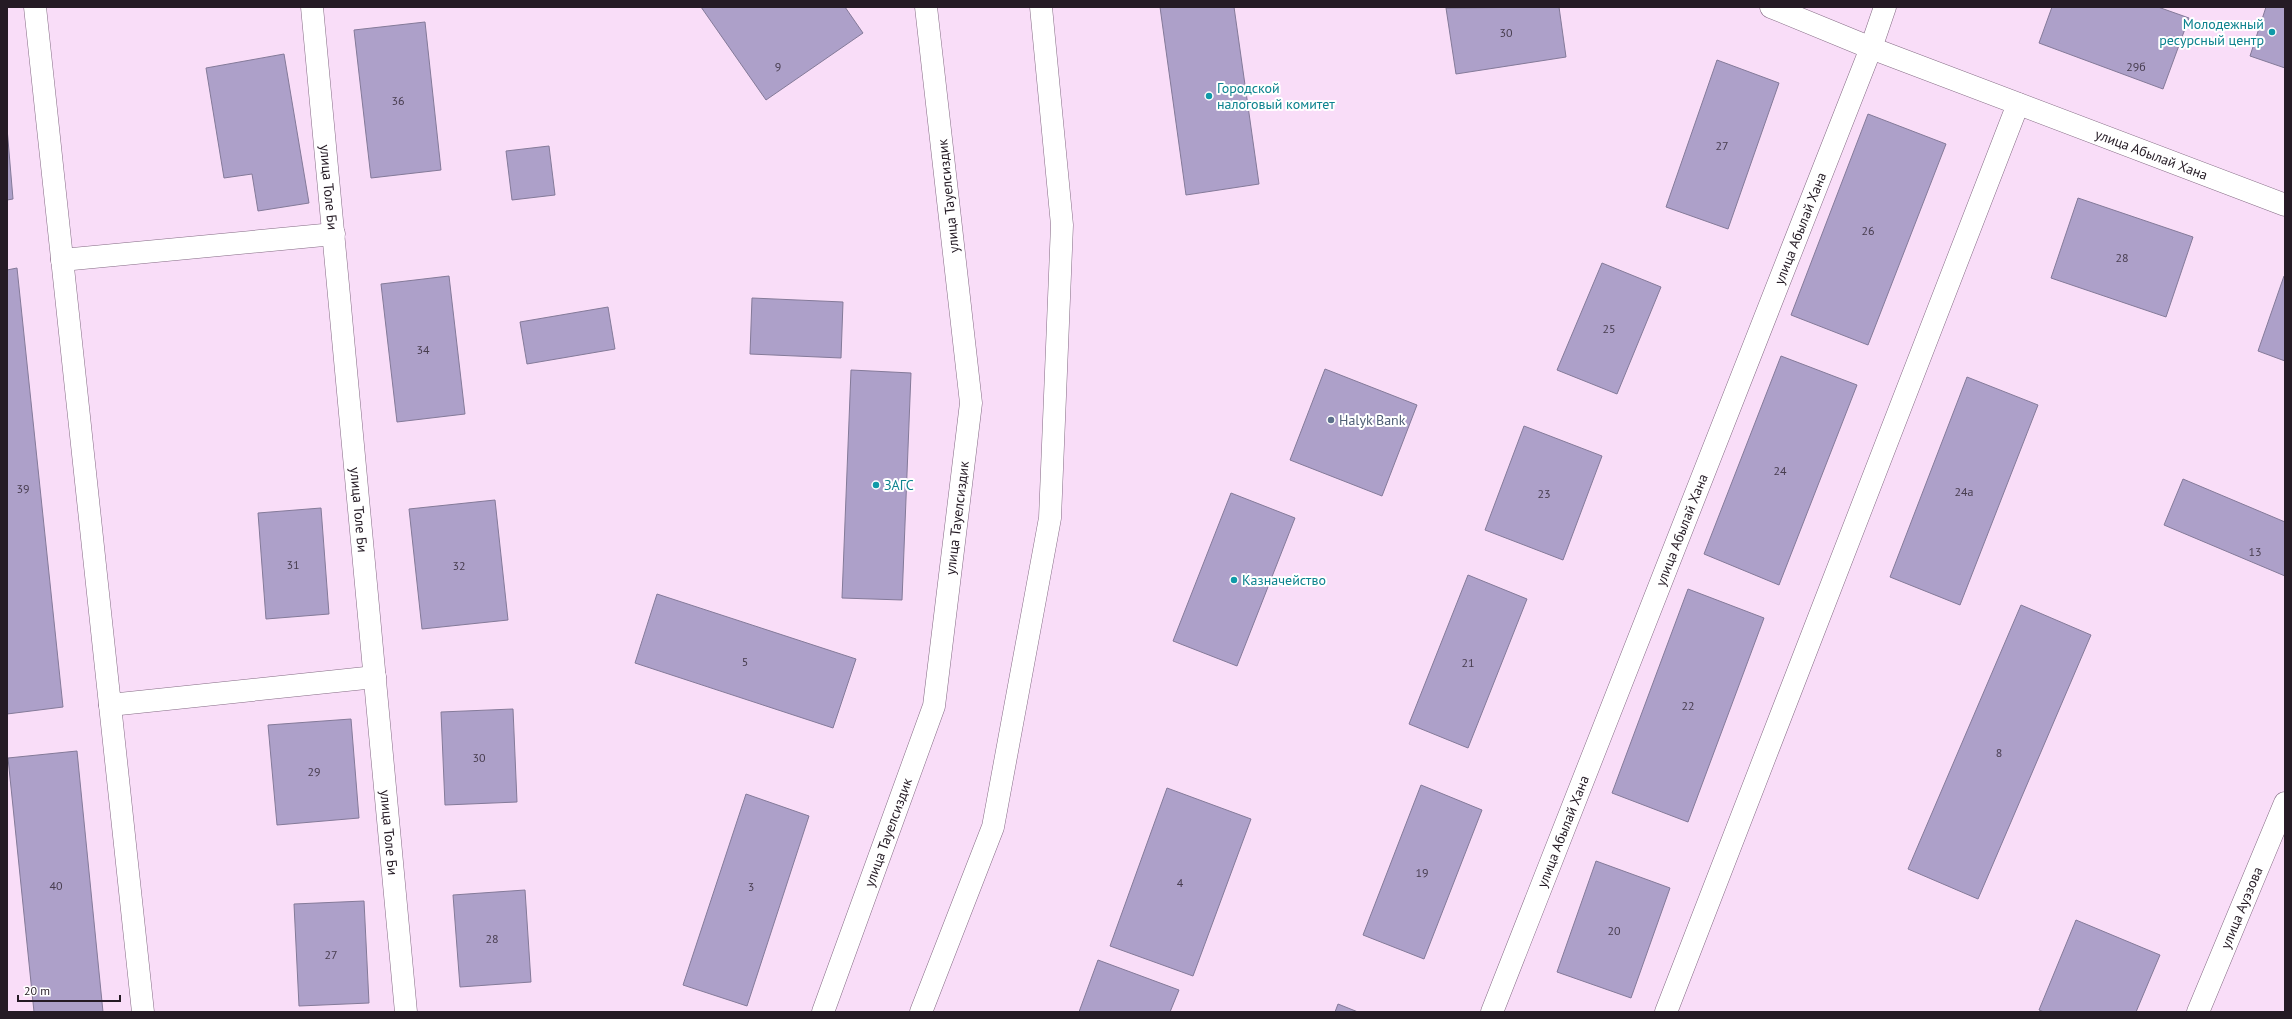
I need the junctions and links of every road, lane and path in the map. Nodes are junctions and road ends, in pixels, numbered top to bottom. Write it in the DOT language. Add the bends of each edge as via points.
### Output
graph roads {
  1 [pos="35,7"];
  2 [pos="312,7"];
  3 [pos="926,7"];
  4 [pos="1041,7"];
  5 [pos="1771,7"];
  6 [pos="1885,7"];
  7 [pos="1871,48"];
  8 [pos="2018,104"];
  9 [pos="2285,205"];
  10 [pos="334,234"];
  11 [pos="62,260"];
  12 [pos="375,677"];
  13 [pos="110,705"];
  14 [pos="2285,803"];
  15 [pos="143,1012"];
  16 [pos="406,1012"];
  17 [pos="823,1012"];
  18 [pos="921,1012"];
  19 [pos="1492,1012"];
  20 [pos="1666,1012"];
  21 [pos="2198,1012"];
  1 -- 11 [label="street"];
  2 -- 10 [label="street, улица Толе Би"];
  3 -- 17 [label="street, улица Тауелсиздик" via="971,403 934,706"];
  4 -- 18 [label="street" via="1062,225 1050,518 993,827"];
  5 -- 7 [label="street, улица Абылай Хана"];
  6 -- 7 [label="street, улица Абылай Хана"];
  7 -- 8 [label="street, улица Абылай Хана"];
  7 -- 19 [label="street, улица Абылай Хана"];
  8 -- 9 [label="street, улица Абылай Хана"];
  8 -- 20 [label="street"];
  10 -- 11 [label="street"];
  10 -- 12 [label="street, улица Толе Би"];
  11 -- 13 [label="street"];
  12 -- 13 [label="street"];
  12 -- 16 [label="street, улица Толе Би"];
  13 -- 15 [label="street"];
  14 -- 21 [label="street, улица Ауэзова"];
}
